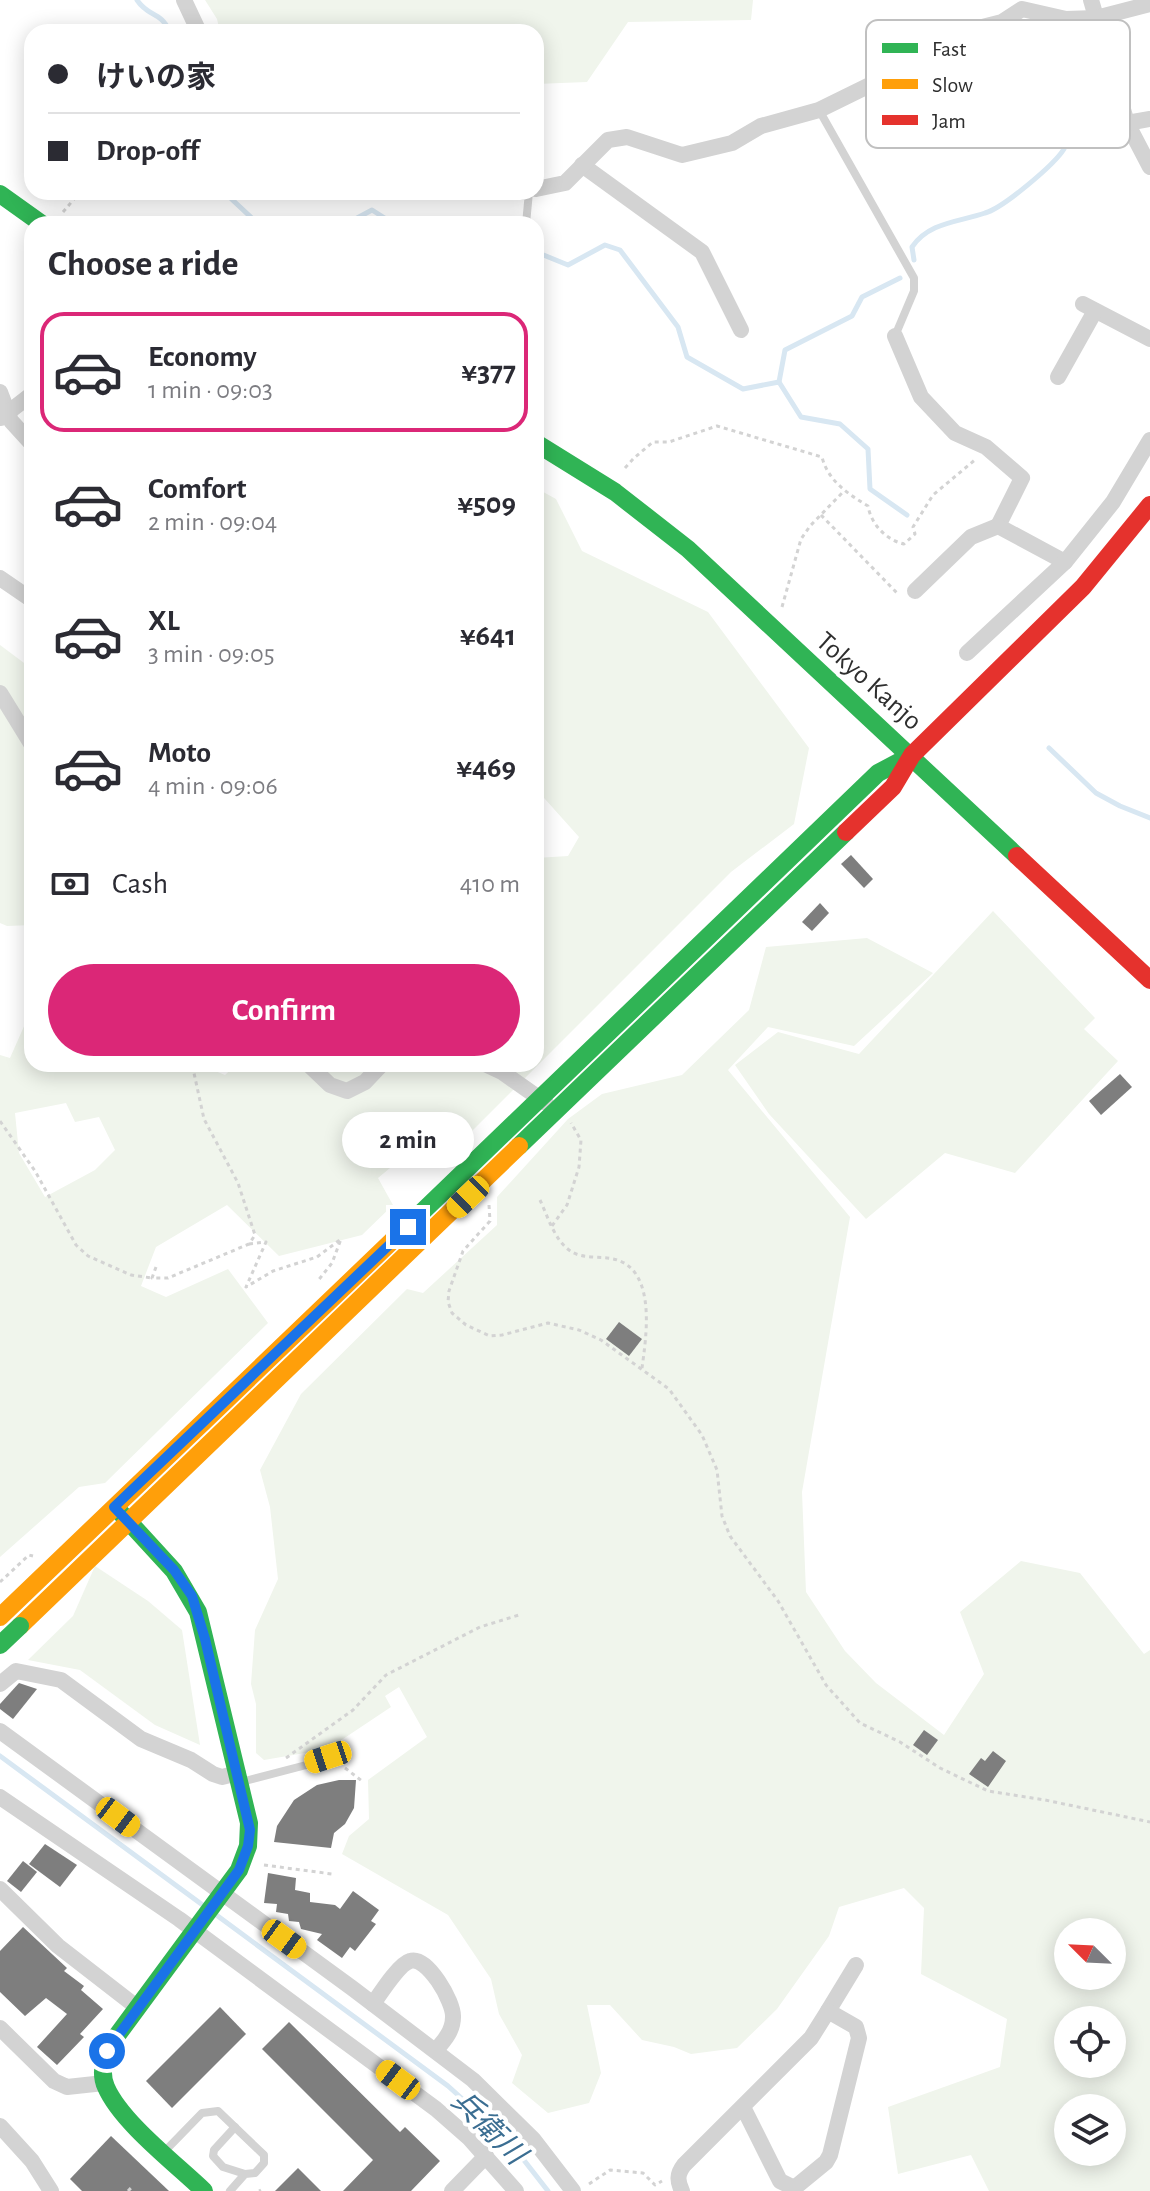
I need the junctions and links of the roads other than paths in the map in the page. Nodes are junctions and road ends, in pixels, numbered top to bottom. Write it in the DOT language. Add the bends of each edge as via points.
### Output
graph roads {
  1 [pos="184,0"];
  2 [pos="1091,0"];
  3 [pos="1026,4"];
  4 [pos="1150,4"];
  5 [pos="1096,18"];
  6 [pos="1005,20"];
  7 [pos="195,24"];
  8 [pos="866,87"];
  9 [pos="819,110"];
  10 [pos="1150,119"];
  11 [pos="1130,122"];
  12 [pos="1130,129"];
  13 [pos="582,165"];
  14 [pos="1150,167"];
  15 [pos="544,187"];
  16 [pos="0,194"];
  17 [pos="41,216"];
  18 [pos="741,330"];
  19 [pos="895,336"];
  20 [pos="1150,339"];
  21 [pos="1058,377"];
  22 [pos="0,392"];
  23 [pos="24,400"];
  24 [pos="4,416"];
  25 [pos="24,435"];
  26 [pos="1150,440"];
  27 [pos="544,447"];
  28 [pos="1150,505"];
  29 [pos="998,526"];
  30 [pos="1065,562"];
  31 [pos="0,578"];
  32 [pos="24,594"];
  33 [pos="913,596"];
  34 [pos="967,653"];
  35 [pos="0,693"];
  36 [pos="24,732"];
  37 [pos="912,755"];
  38 [pos="1150,980"];
  39 [pos="316,1072"];
  40 [pos="374,1072"];
  41 [pos="498,1072"];
  42 [pos="542,1099"];
  43 [pos="557,1111"];
  44 [pos="114,1507"];
  45 [pos="128,1521"];
  46 [pos="3,1614"];
  47 [pos="0,1645"];
  48 [pos="0,1684"];
  49 [pos="0,1731"];
  50 [pos="337,1757"];
  51 [pos="239,1777"];
  52 [pos="0,1797"];
  53 [pos="0,1889"];
  54 [pos="220,1897"];
  55 [pos="201,1924"];
  56 [pos="856,1965"];
  57 [pos="373,2004"];
  58 [pos="138,2008"];
  59 [pos="828,2011"];
  60 [pos="0,2028"];
  61 [pos="436,2050"];
  62 [pos="104,2083"];
  63 [pos="743,2107"];
  64 [pos="0,2126"];
  65 [pos="235,2127"];
  66 [pos="165,2152"];
  67 [pos="486,2156"];
  68 [pos="245,2174"];
  69 [pos="51,2191"];
  70 [pos="204,2191"];
  71 [pos="230,2191"];
  72 [pos="452,2191"];
  73 [pos="516,2191"];
  74 [pos="573,2191"];
  75 [pos="682,2191"];
  1 -- 7 [label="street"];
  2 -- 5 [label="street"];
  3 -- 5 [label="street" via="1066,19"];
  3 -- 6 [label="street"];
  4 -- 5 [label="street"];
  8 -- 9 [label="street"];
  9 -- 13 [label="street" via="761,126 732,143 682,155 627,137 608,140"];
  9 -- 19 [label="lane" via="914,278 914,291"];
  10 -- 11 [label="street"];
  12 -- 14 [label="street"];
  13 -- 15 [label="street" via="565,183"];
  13 -- 18 [label="street" via="702,252"];
  16 -- 17 [label="main road"];
  19 -- 29 [label="street" via="921,397 955,433 986,447 1022,478"];
  20 -- 21 [label="street" via="1089,307"];
  22 -- 24 [label="street"];
  23 -- 24 [label="street"];
  24 -- 25 [label="street"];
  26 -- 30 [label="street" via="1113,502"];
  27 -- 37 [label="main road, Tokyo Kanjo" via="634,504 688,549"];
  28 -- 37 [label="main road" via="1083,587"];
  29 -- 30 [label="street"];
  29 -- 33 [label="street" via="971,537"];
  30 -- 34 [label="street"];
  31 -- 32 [label="street"];
  35 -- 36 [label="street"];
  37 -- 38 [label="main road, Tokyo Kanjo"];
  37 -- 42 [label="main road" via="878,773"];
  37 -- 43 [label="main road" via="893,787"];
  39 -- 40 [label="street" via="347,1091"];
  41 -- 42 [label="street"];
  42 -- 43 [label="street"];
  42 -- 44 [label="main road"];
  43 -- 45 [label="main road"];
  44 -- 45 [label="main road"];
  44 -- 46 [label="main road"];
  45 -- 47 [label="main road, bridge"];
  45 -- 51 [label="main road" via="192,1596"];
  48 -- 51 [label="street" via="16,1671 57,1678 148,1742 213,1774"];
  49 -- 54 [label="street"];
  50 -- 51 [label="lane"];
  51 -- 54 [label="main road" via="248,1846"];
  52 -- 55 [label="street"];
  53 -- 58 [label="street" via="58,1946"];
  54 -- 55 [label="main road"];
  54 -- 57 [label="street"];
  55 -- 58 [label="main road"];
  55 -- 67 [label="street" via="436,2109"];
  56 -- 59 [label="street"];
  57 -- 61 [label="street"];
  57 -- 61 [label="street" via="405,1963 421,1962 454,2014 451,2030"];
  58 -- 62 [label="main road" via="107,2051"];
  59 -- 63 [label="street" via="811,2038"];
  59 -- 63 [label="street" via="856,2027 859,2038 826,2162 798,2185 786,2186"];
  60 -- 62 [label="street" via="54,2081 67,2087"];
  61 -- 74 [label="street" via="510,2114"];
  62 -- 66 [label="main road" via="121,2109"];
  63 -- 75 [label="street" via="679,2172"];
  64 -- 69 [label="street"];
  65 -- 66 [label="lane" via="218,2111 202,2113"];
  65 -- 68 [label="lane" via="264,2155 255,2173"];
  65 -- 68 [label="lane" via="213,2156 223,2167"];
  66 -- 70 [label="main road"];
  67 -- 72 [label="street"];
  67 -- 73 [label="street"];
  68 -- 71 [label="lane"];
}
